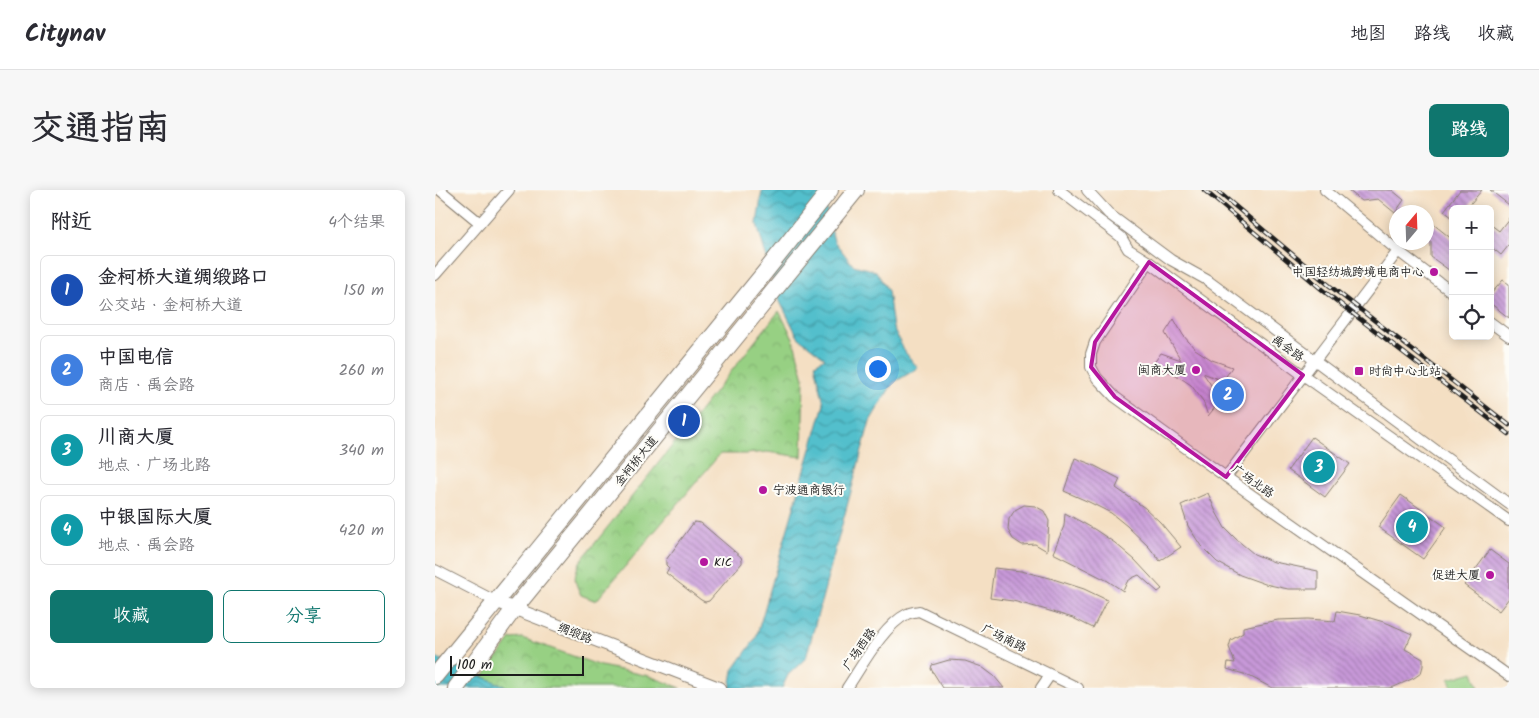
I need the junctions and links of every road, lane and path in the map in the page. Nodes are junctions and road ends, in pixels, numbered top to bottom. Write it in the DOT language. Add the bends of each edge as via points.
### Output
graph roads {
  1 [pos="440,190"];
  2 [pos="509,190"];
  3 [pos="830,190"];
  4 [pos="1059,190"];
  5 [pos="1087,190"];
  6 [pos="1325,190"];
  7 [pos="854,193"];
  8 [pos="480,223"];
  9 [pos="1398,251"];
  10 [pos="1149,262"];
  11 [pos="435,275"];
  12 [pos="1449,290"];
  13 [pos="1494,325"];
  14 [pos="1509,336"];
  15 [pos="1316,360"];
  16 [pos="1303,374"];
  17 [pos="1226,477"];
  18 [pos="1509,504"];
  19 [pos="1509,521"];
  20 [pos="435,570"];
  21 [pos="495,601"];
  22 [pos="514,610"];
  23 [pos="919,611"];
  24 [pos="1050,675"];
  25 [pos="435,676"];
  26 [pos="1509,676"];
  27 [pos="456,688"];
  28 [pos="719,688"];
  29 [pos="847,688"];
  30 [pos="1041,688"];
  31 [pos="1078,688"];
  1 -- 8 [label="street"];
  2 -- 8 [label="street"];
  3 -- 21 [label="main road, 金柯桥大道"];
  4 -- 10 [label="street, 禹会路" via="1121,236 1128,249"];
  5 -- 15 [label="street, 禹会路" via="1109,214 1171,260 1207,280"];
  6 -- 9 [label="street"];
  7 -- 22 [label="main road, 金柯桥大道"];
  8 -- 11 [label="street"];
  9 -- 12 [label="street"];
  9 -- 15 [label="street"];
  10 -- 16 [label="street, 禹会路"];
  10 -- 17 [label="street, 广场北路" via="1095,342 1091,367 1115,397"];
  13 -- 14 [label="street"];
  15 -- 16 [label="street"];
  15 -- 18 [label="street, 禹会路"];
  16 -- 17 [label="street"];
  16 -- 19 [label="street, 禹会路"];
  17 -- 26 [label="street, 广场北路"];
  20 -- 21 [label="street, 绸缎路"];
  21 -- 22 [label="street, 绸缎路"];
  21 -- 25 [label="main road, 金柯桥大道"];
  22 -- 27 [label="main road, 金柯桥大道"];
  22 -- 28 [label="street, 绸缎路"];
  23 -- 24 [label="street, 广场南路"];
  23 -- 29 [label="street, 广场西路" via="908,613 877,642"];
  24 -- 30 [label="street"];
  24 -- 31 [label="street, 广场南路"];
}
